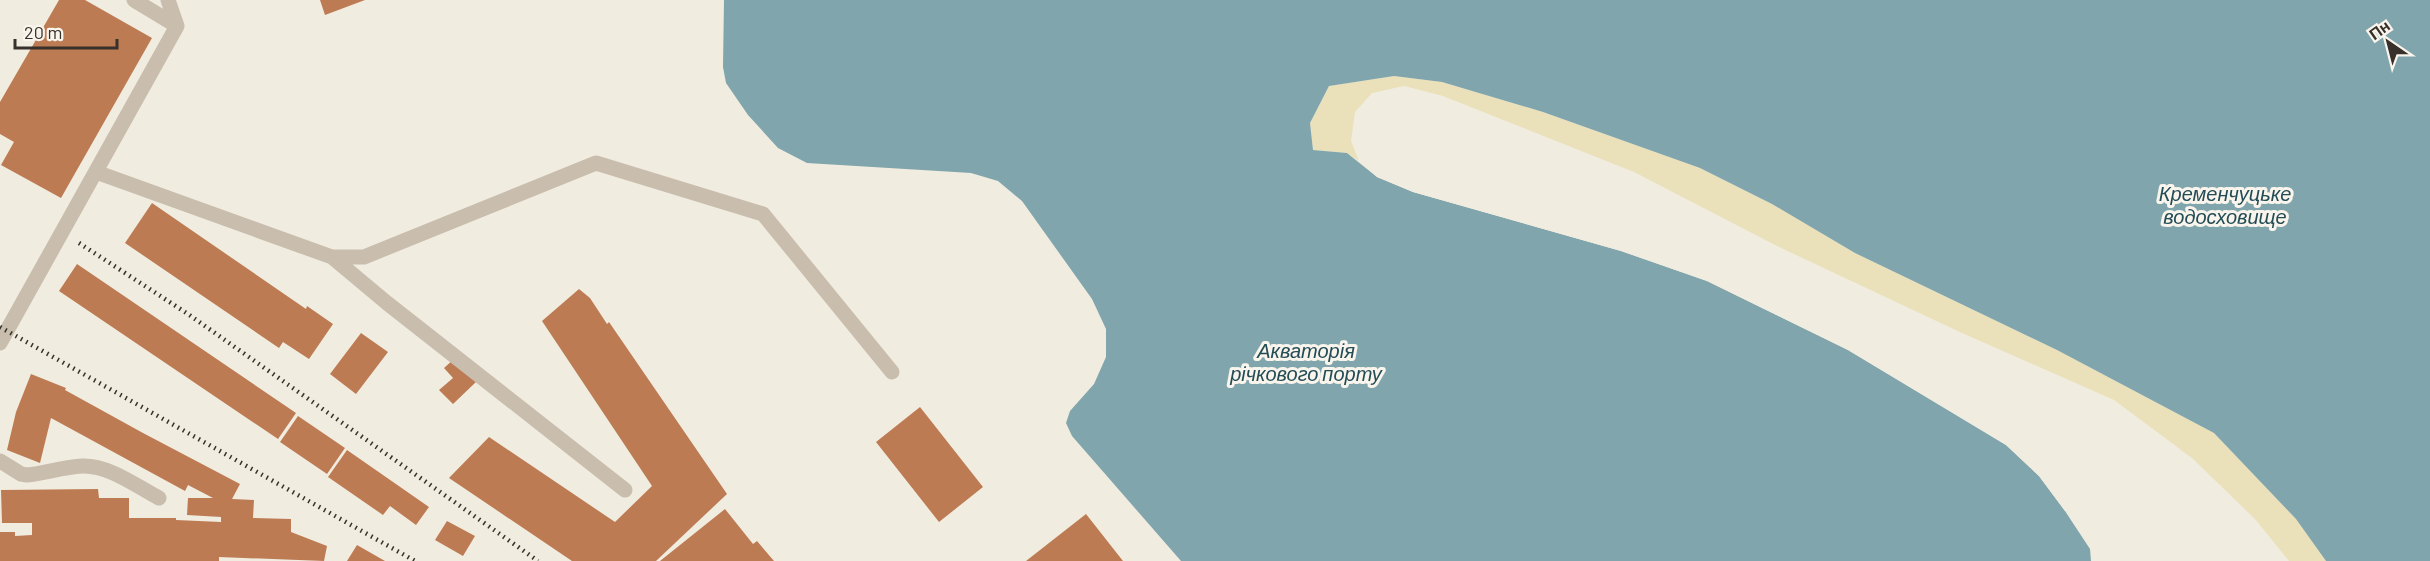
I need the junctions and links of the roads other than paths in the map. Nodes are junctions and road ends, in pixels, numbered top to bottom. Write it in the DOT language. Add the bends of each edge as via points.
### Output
graph roads {
  1 [pos="134,0"];
  2 [pos="168,0"];
  3 [pos="177,26"];
  4 [pos="96,172"];
  5 [pos="332,256"];
  6 [pos="0,343"];
  7 [pos="892,372"];
  8 [pos="0,461"];
  9 [pos="625,490"];
  10 [pos="159,498"];
  1 -- 3 [label="lane"];
  2 -- 3 [label="lane"];
  3 -- 4 [label="lane"];
  4 -- 5 [label="lane"];
  4 -- 6 [label="lane"];
  5 -- 7 [label="lane" via="364,257 596,163 763,214"];
  5 -- 9 [label="lane" via="401,315"];
  8 -- 10 [label="lane" via="27,475 93,467"];
}
